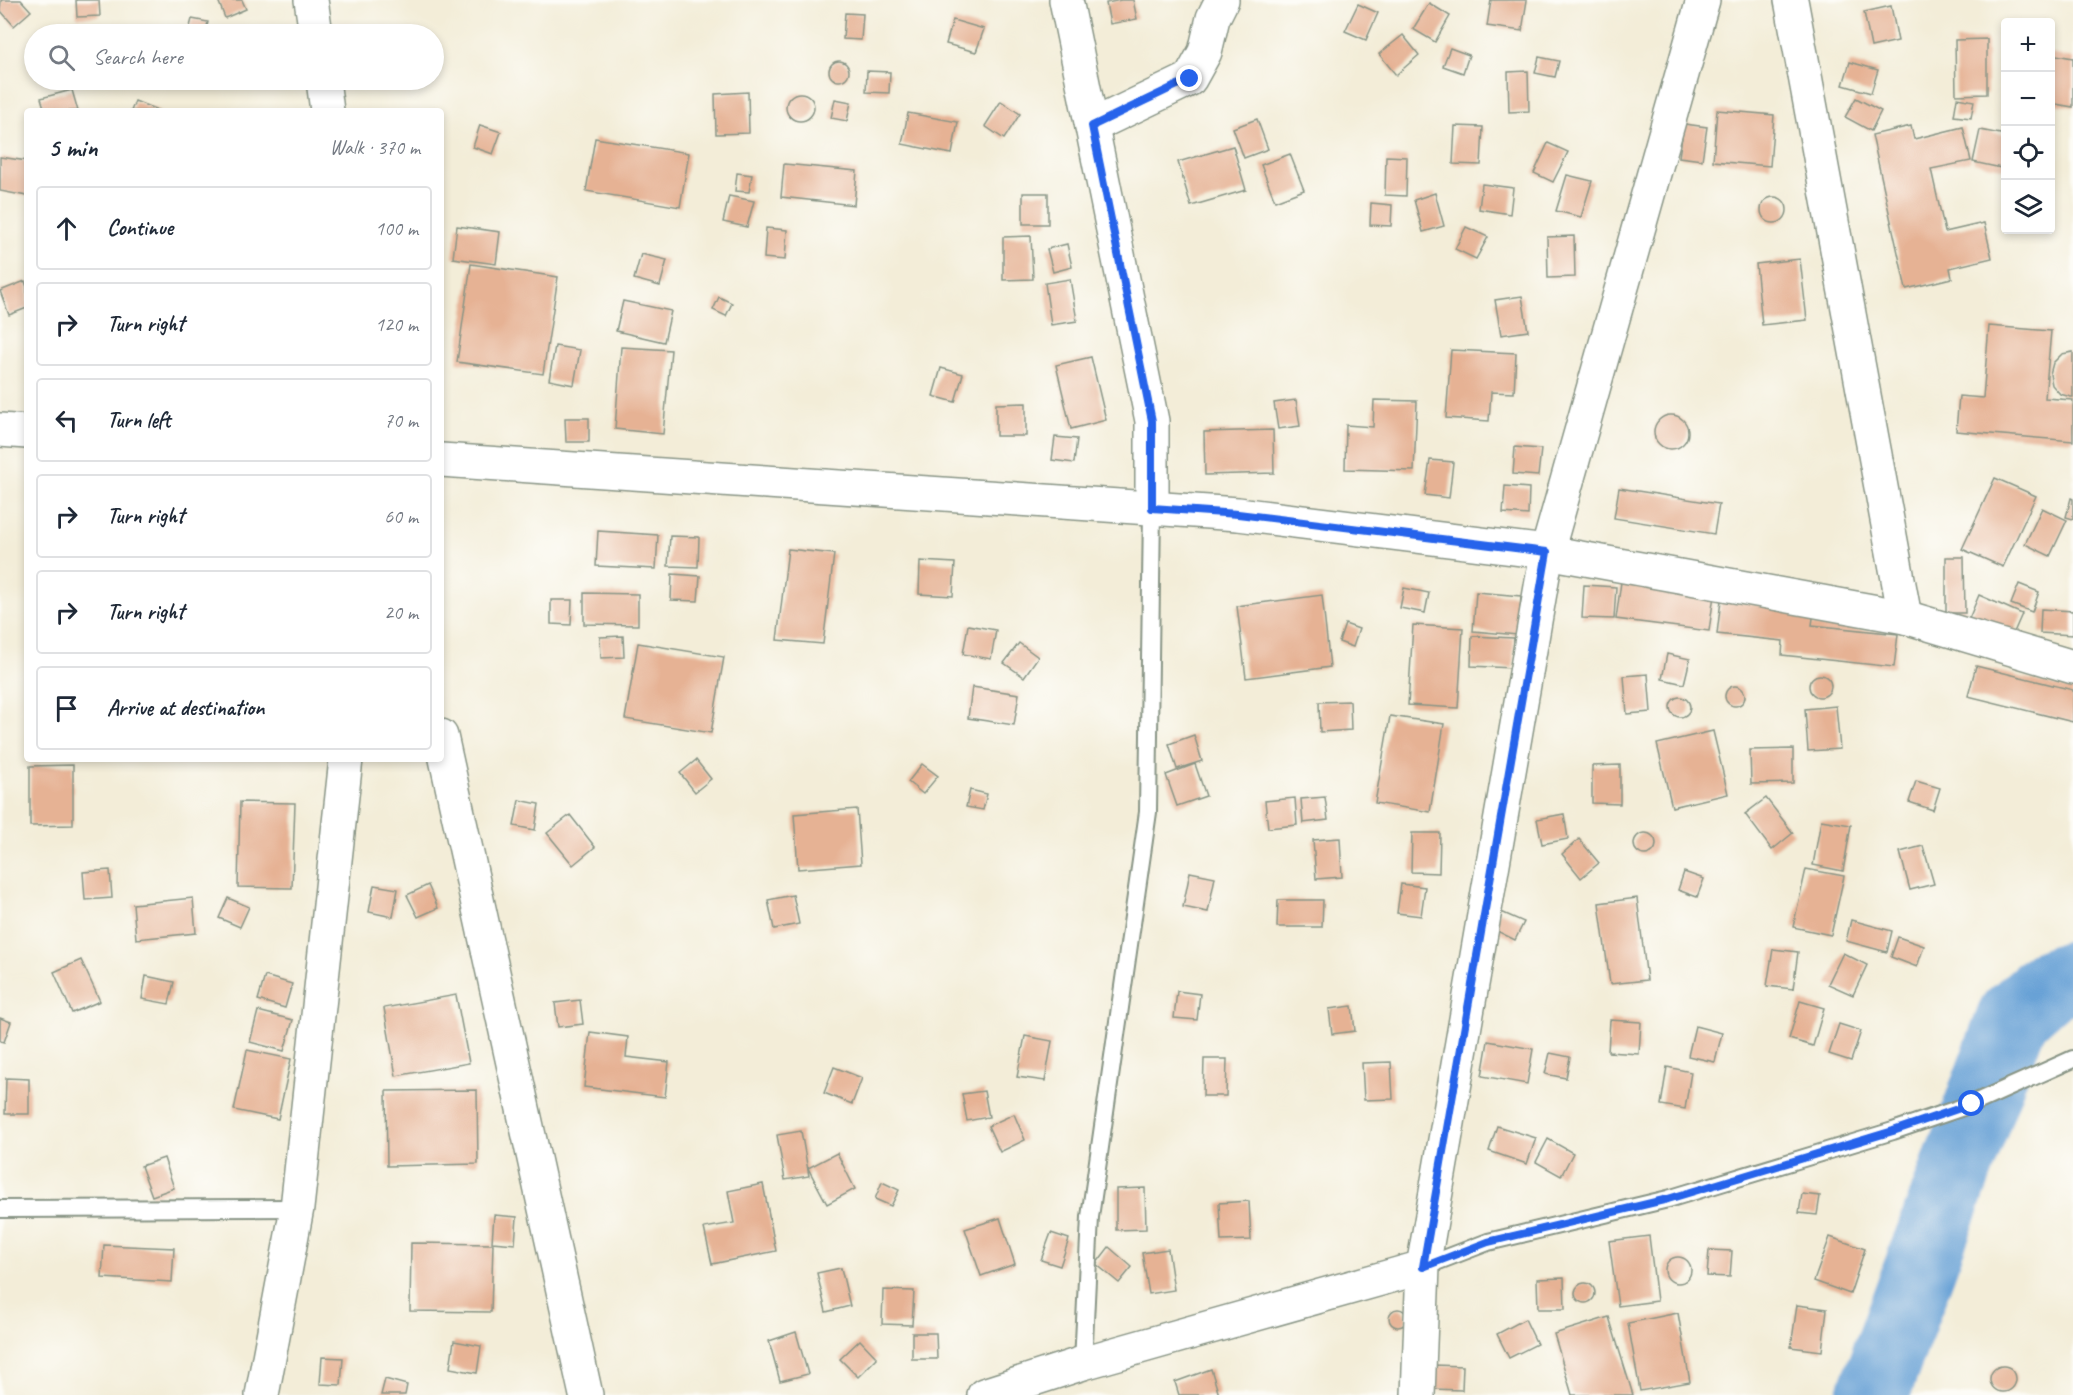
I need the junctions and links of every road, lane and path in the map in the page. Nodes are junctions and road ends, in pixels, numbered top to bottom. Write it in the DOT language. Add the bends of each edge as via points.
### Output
graph roads {
  1 [pos="311,0"];
  2 [pos="1066,0"];
  3 [pos="1222,0"];
  4 [pos="1703,0"];
  5 [pos="1791,0"];
  6 [pos="315,24"];
  7 [pos="324,90"];
  8 [pos="327,108"];
  9 [pos="1092,126"];
  10 [pos="0,430"];
  11 [pos="24,432"];
  12 [pos="444,460"];
  13 [pos="1152,508"];
  14 [pos="1547,552"];
  15 [pos="1905,617"];
  16 [pos="2073,667"];
  17 [pos="444,750"];
  18 [pos="346,762"];
  19 [pos="2073,1059"];
  20 [pos="297,1208"];
  21 [pos="0,1209"];
  22 [pos="1423,1267"];
  23 [pos="1083,1363"];
  24 [pos="262,1395"];
  25 [pos="586,1395"];
  26 [pos="984,1395"];
  27 [pos="1418,1395"];
  1 -- 6 [label="street"];
  2 -- 9 [label="street"];
  3 -- 9 [label="street" via="1213,18 1206,52 1190,79"];
  4 -- 14 [label="street"];
  5 -- 15 [label="street"];
  7 -- 8 [label="street"];
  9 -- 13 [label="street" via="1152,421"];
  10 -- 11 [label="street"];
  12 -- 13 [label="street"];
  13 -- 14 [label="street" via="1250,515"];
  13 -- 23 [label="lane" via="1148,812 1090,1217"];
  14 -- 15 [label="street"];
  14 -- 22 [label="street"];
  15 -- 16 [label="street"];
  17 -- 25 [label="street"];
  18 -- 20 [label="street"];
  19 -- 22 [label="lane" via="1983,1099 1893,1131 1668,1199 1488,1242"];
  20 -- 21 [label="lane"];
  20 -- 24 [label="street"];
  22 -- 23 [label="street"];
  22 -- 27 [label="street"];
  23 -- 26 [label="street"];
}
